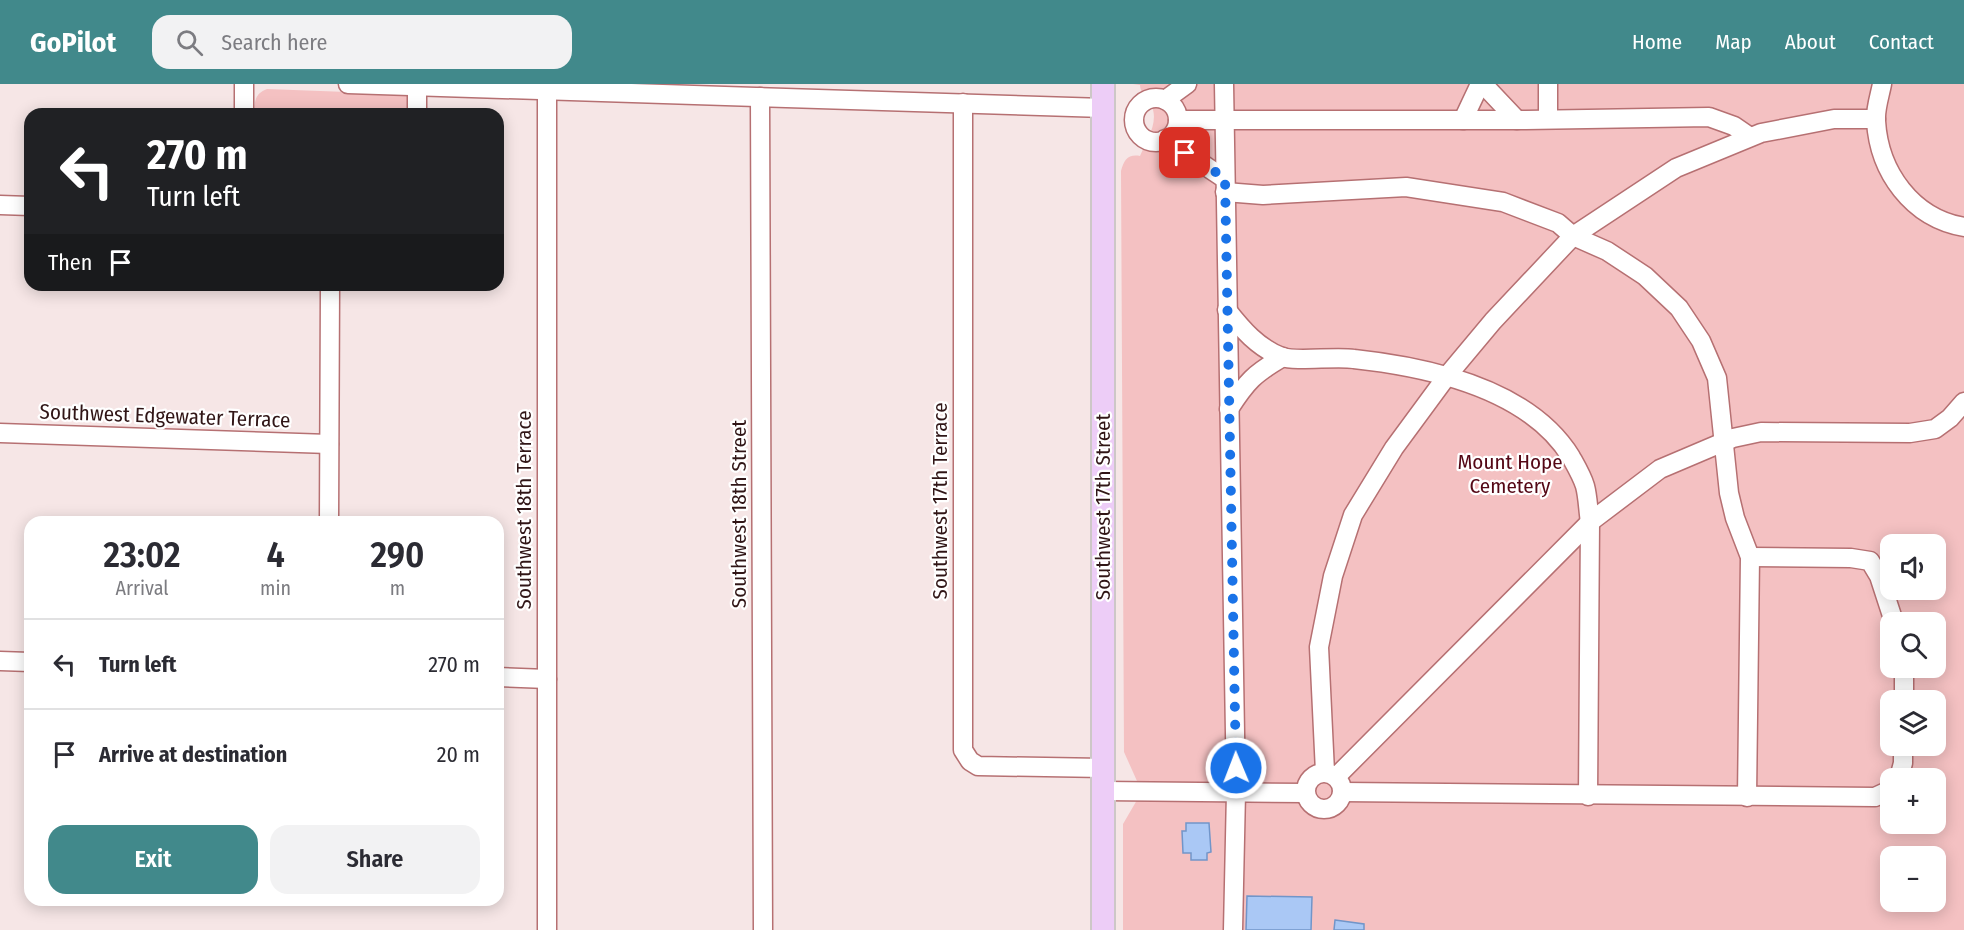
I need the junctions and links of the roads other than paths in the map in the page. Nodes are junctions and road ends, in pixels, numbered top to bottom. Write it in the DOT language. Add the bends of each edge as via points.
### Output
graph roads {
  1 [pos="244,84"];
  2 [pos="348,84"];
  3 [pos="1103,84"];
  4 [pos="1187,84"];
  5 [pos="1224,84"];
  6 [pos="1481,84"];
  7 [pos="1548,84"];
  8 [pos="1882,84"];
  9 [pos="417,86"];
  10 [pos="547,90"];
  11 [pos="760,97"];
  12 [pos="1165,100"];
  13 [pos="963,103"];
  14 [pos="244,108"];
  15 [pos="417,108"];
  16 [pos="1103,113"];
  17 [pos="1135,119"];
  18 [pos="1224,119"];
  19 [pos="1548,119"];
  20 [pos="1876,119"];
  21 [pos="1178,120"];
  22 [pos="1463,120"];
  23 [pos="1517,120"];
  24 [pos="1750,137"];
  25 [pos="1165,140"];
  26 [pos="1225,185"];
  27 [pos="0,205"];
  28 [pos="24,206"];
  29 [pos="1964,227"];
  30 [pos="1573,236"];
  31 [pos="330,291"];
  32 [pos="1227,310"];
  33 [pos="1283,357"];
  34 [pos="1447,376"];
  35 [pos="1964,402"];
  36 [pos="1229,409"];
  37 [pos="0,433"];
  38 [pos="1725,441"];
  39 [pos="329,444"];
  40 [pos="329,516"];
  41 [pos="1590,522"];
  42 [pos="1750,557"];
  43 [pos="1891,612"];
  44 [pos="0,661"];
  45 [pos="24,662"];
  46 [pos="504,677"];
  47 [pos="547,679"];
  48 [pos="1104,768"];
  49 [pos="1334,781"];
  50 [pos="1104,791"];
  51 [pos="1236,792"];
  52 [pos="1305,793"];
  53 [pos="1880,795"];
  54 [pos="1588,796"];
  55 [pos="1747,797"];
  56 [pos="547,930"];
  57 [pos="763,930"];
  58 [pos="1103,930"];
  59 [pos="1233,930"];
  1 -- 14 [label="street"];
  2 -- 9 [label="street"];
  3 -- 16 [label="main road, Southwest 17th Street"];
  4 -- 12 [label="street"];
  5 -- 18 [label="street"];
  6 -- 22 [label="street"];
  6 -- 23 [label="street"];
  7 -- 19 [label="street"];
  8 -- 20 [label="street"];
  9 -- 10 [label="street"];
  9 -- 15 [label="street"];
  10 -- 11 [label="street"];
  10 -- 47 [label="street, Southwest 18th Terrace"];
  11 -- 13 [label="street"];
  11 -- 57 [label="street, Southwest 18th Street"];
  12 -- 17 [label="street" via="1145,101"];
  12 -- 21 [label="street" via="1176,109"];
  13 -- 16 [label="street"];
  13 -- 48 [label="street, Southwest 17th Terrace" via="963,750 978,766"];
  16 -- 17 [label="street"];
  16 -- 48 [label="main road, Southwest 17th Street"];
  17 -- 25 [label="street" via="1144,138"];
  18 -- 21 [label="street"];
  18 -- 22 [label="street"];
  18 -- 26 [label="street"];
  19 -- 23 [label="street"];
  19 -- 24 [label="street" via="1709,117"];
  20 -- 24 [label="street" via="1834,119"];
  20 -- 29 [label="street" via="1880,153 1895,184 1919,209 1949,225"];
  21 -- 25 [label="street"];
  22 -- 23 [label="street"];
  24 -- 30 [label="street" via="1676,168"];
  25 -- 26 [label="street"];
  26 -- 30 [label="street" via="1263,195 1406,187 1503,202 1558,222"];
  26 -- 32 [label="street"];
  27 -- 28 [label="street"];
  30 -- 34 [label="street"];
  30 -- 38 [label="street" via="1607,251 1645,276 1679,308 1701,341 1717,378"];
  31 -- 39 [label="street"];
  32 -- 33 [label="street" via="1243,331"];
  32 -- 36 [label="street"];
  33 -- 34 [label="street" via="1352,358"];
  33 -- 36 [label="street" via="1249,380"];
  34 -- 41 [label="street" via="1510,402 1550,430 1585,485"];
  34 -- 49 [label="street" via="1394,448 1353,515 1333,576 1319,647"];
  35 -- 38 [label="street" via="1935,429 1910,433 1761,432"];
  36 -- 51 [label="street"];
  37 -- 39 [label="street, Southwest Edgewater Terrace"];
  38 -- 41 [label="street" via="1660,469"];
  38 -- 42 [label="street" via="1731,501"];
  39 -- 40 [label="street"];
  41 -- 49 [label="street"];
  41 -- 54 [label="street"];
  42 -- 43 [label="street" via="1870,561"];
  42 -- 55 [label="street"];
  44 -- 45 [label="street"];
  46 -- 47 [label="street"];
  47 -- 56 [label="street, Southwest 18th Terrace"];
  48 -- 50 [label="main road, Southwest 17th Street"];
  49 -- 52 [label="street" via="1313,776"];
  49 -- 52 [label="street" via="1338,803 1328,809 1311,804"];
  49 -- 54 [label="street"];
  50 -- 51 [label="street"];
  50 -- 58 [label="main road, Southwest 17th Street"];
  51 -- 52 [label="street"];
  51 -- 59 [label="street"];
  53 -- 55 [label="street"];
  54 -- 55 [label="street"];
}
